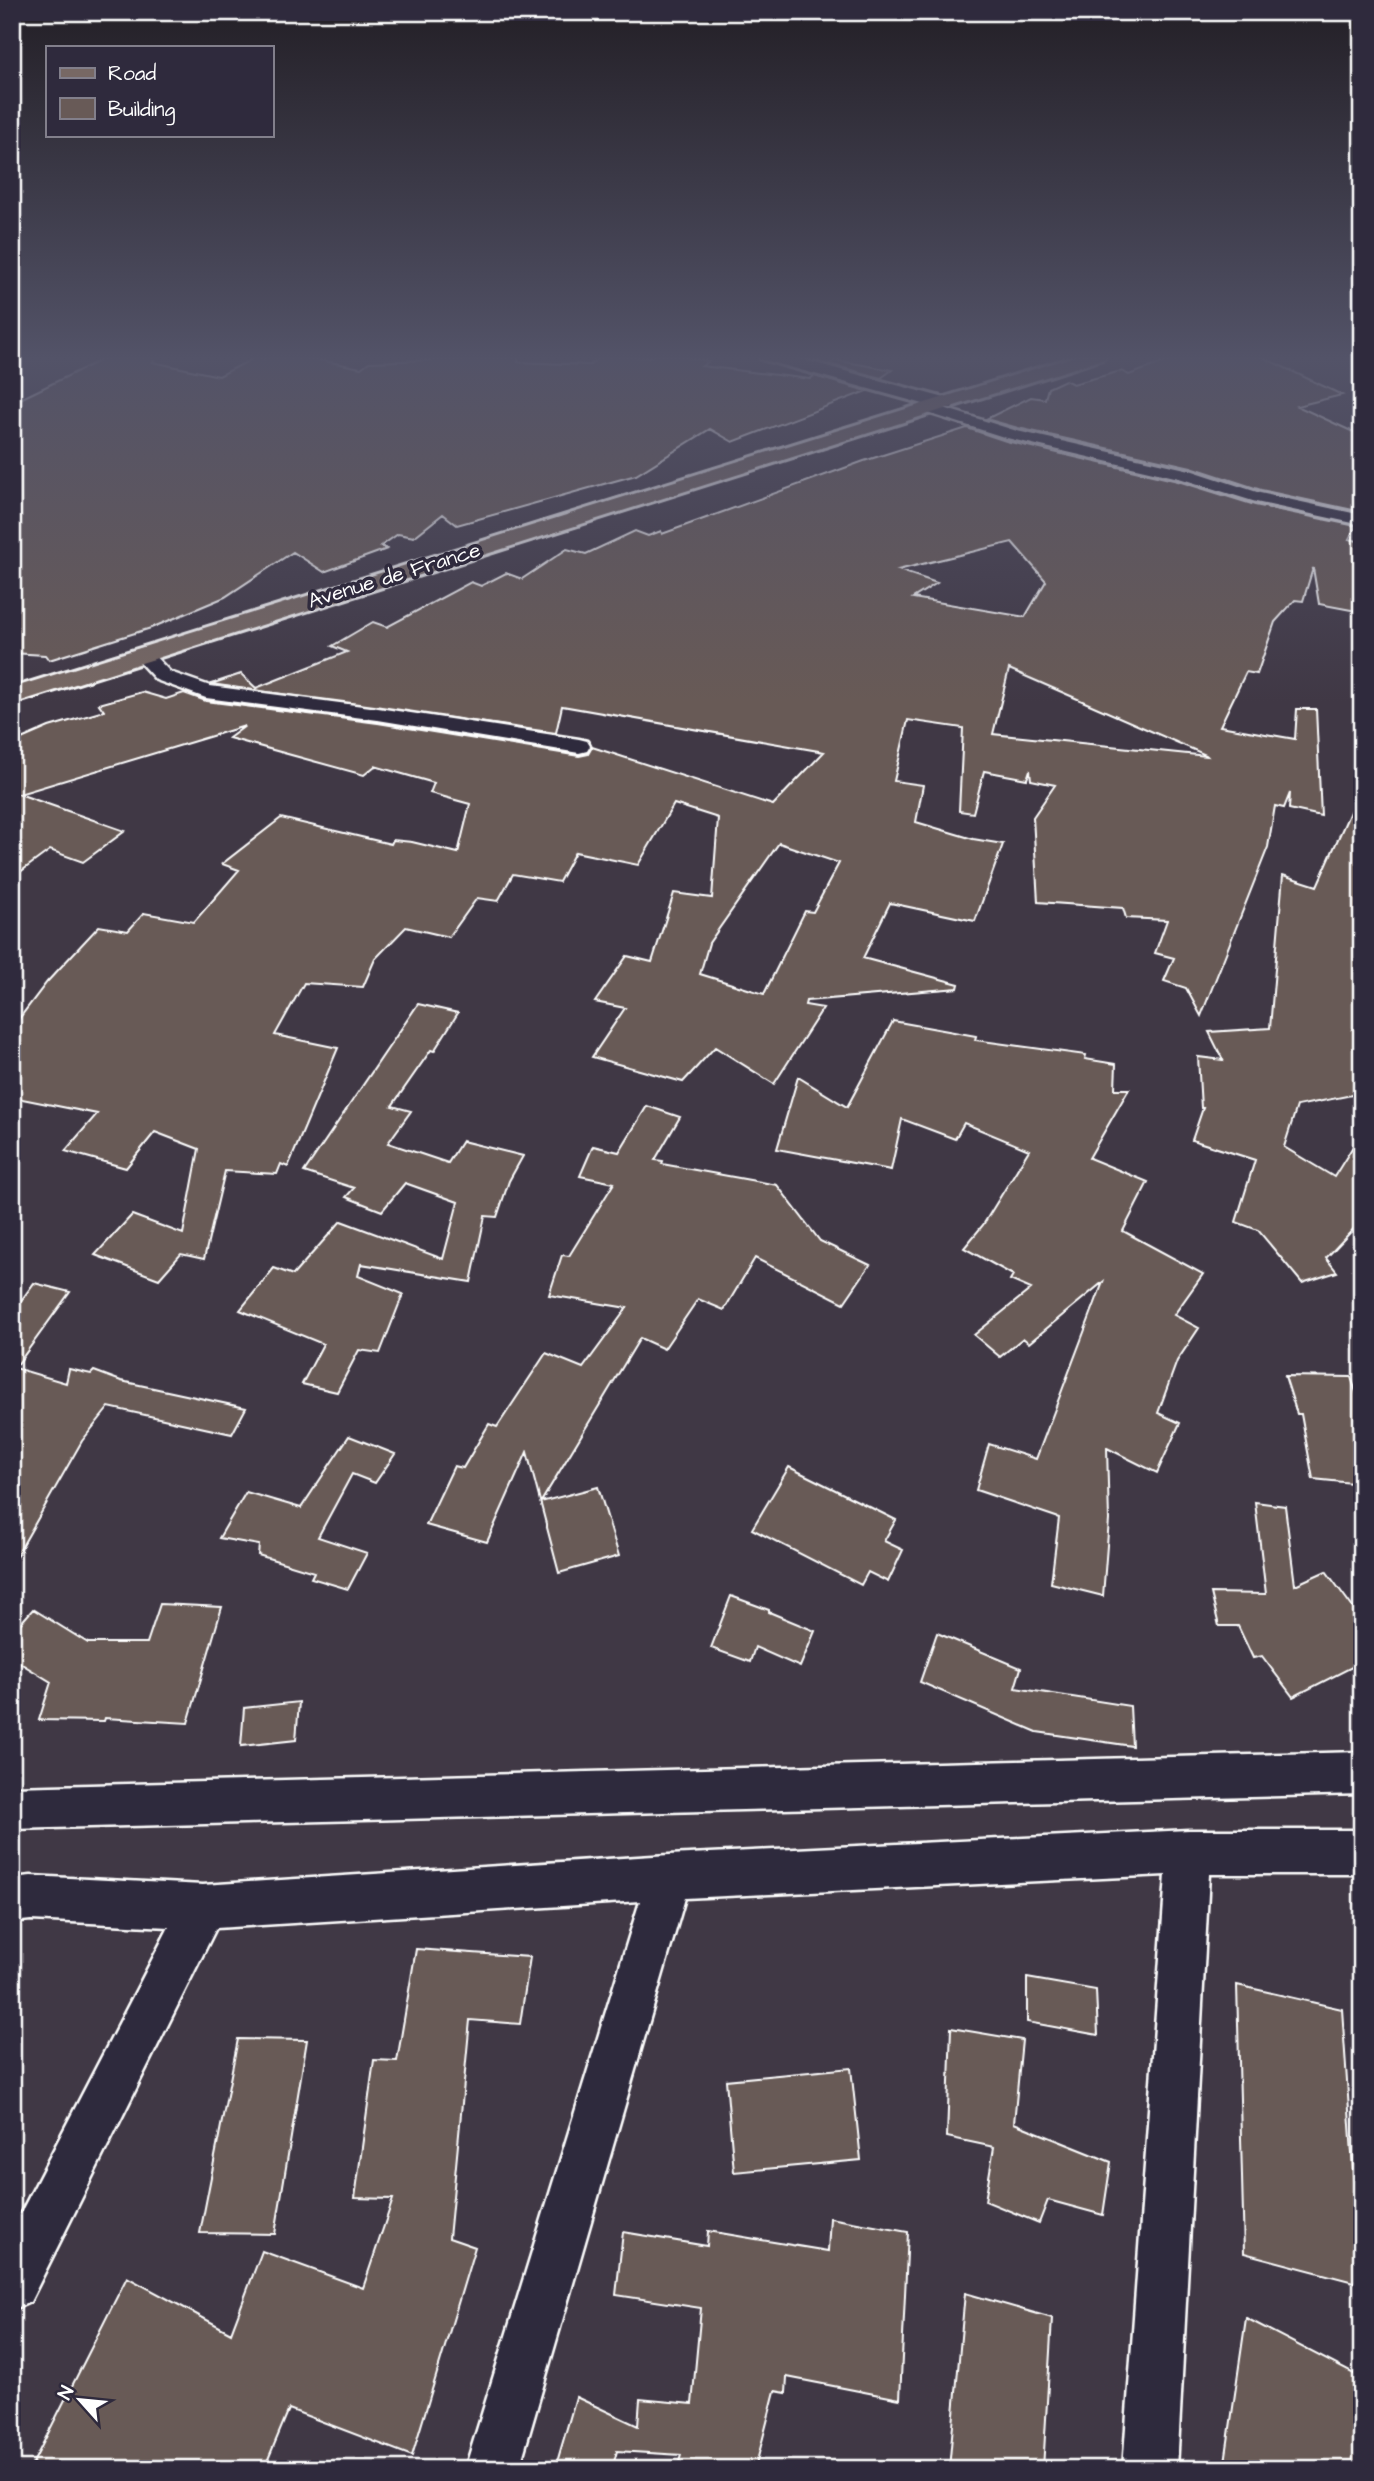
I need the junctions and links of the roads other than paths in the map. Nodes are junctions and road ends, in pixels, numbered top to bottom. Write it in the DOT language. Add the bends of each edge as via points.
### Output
graph roads {
  1 [pos="730,471"];
  2 [pos="1170,471"];
  3 [pos="1362,520"];
  4 [pos="142,654"];
  5 [pos="12,696"];
  6 [pos="579,746"];
  7 [pos="1362,1773"];
  8 [pos="12,1808"];
  9 [pos="1189,1852"];
  10 [pos="1362,1852"];
  11 [pos="669,1877"];
  12 [pos="12,1900"];
  13 [pos="204,1907"];
  14 [pos="12,2284"];
  15 [pos="492,2469"];
  16 [pos="1150,2469"];
  1 -- 4 [label="main road, Avenue de France"];
  2 -- 3 [label="street" via="1256,497"];
  4 -- 5 [label="main road, Avenue de France"];
  4 -- 6 [label="street" via="163,676 206,692"];
  7 -- 8 [label="street"];
  9 -- 10 [label="street"];
  9 -- 11 [label="street"];
  9 -- 16 [label="street"];
  11 -- 13 [label="street"];
  11 -- 15 [label="street"];
  12 -- 13 [label="street"];
  13 -- 14 [label="street"];
}
